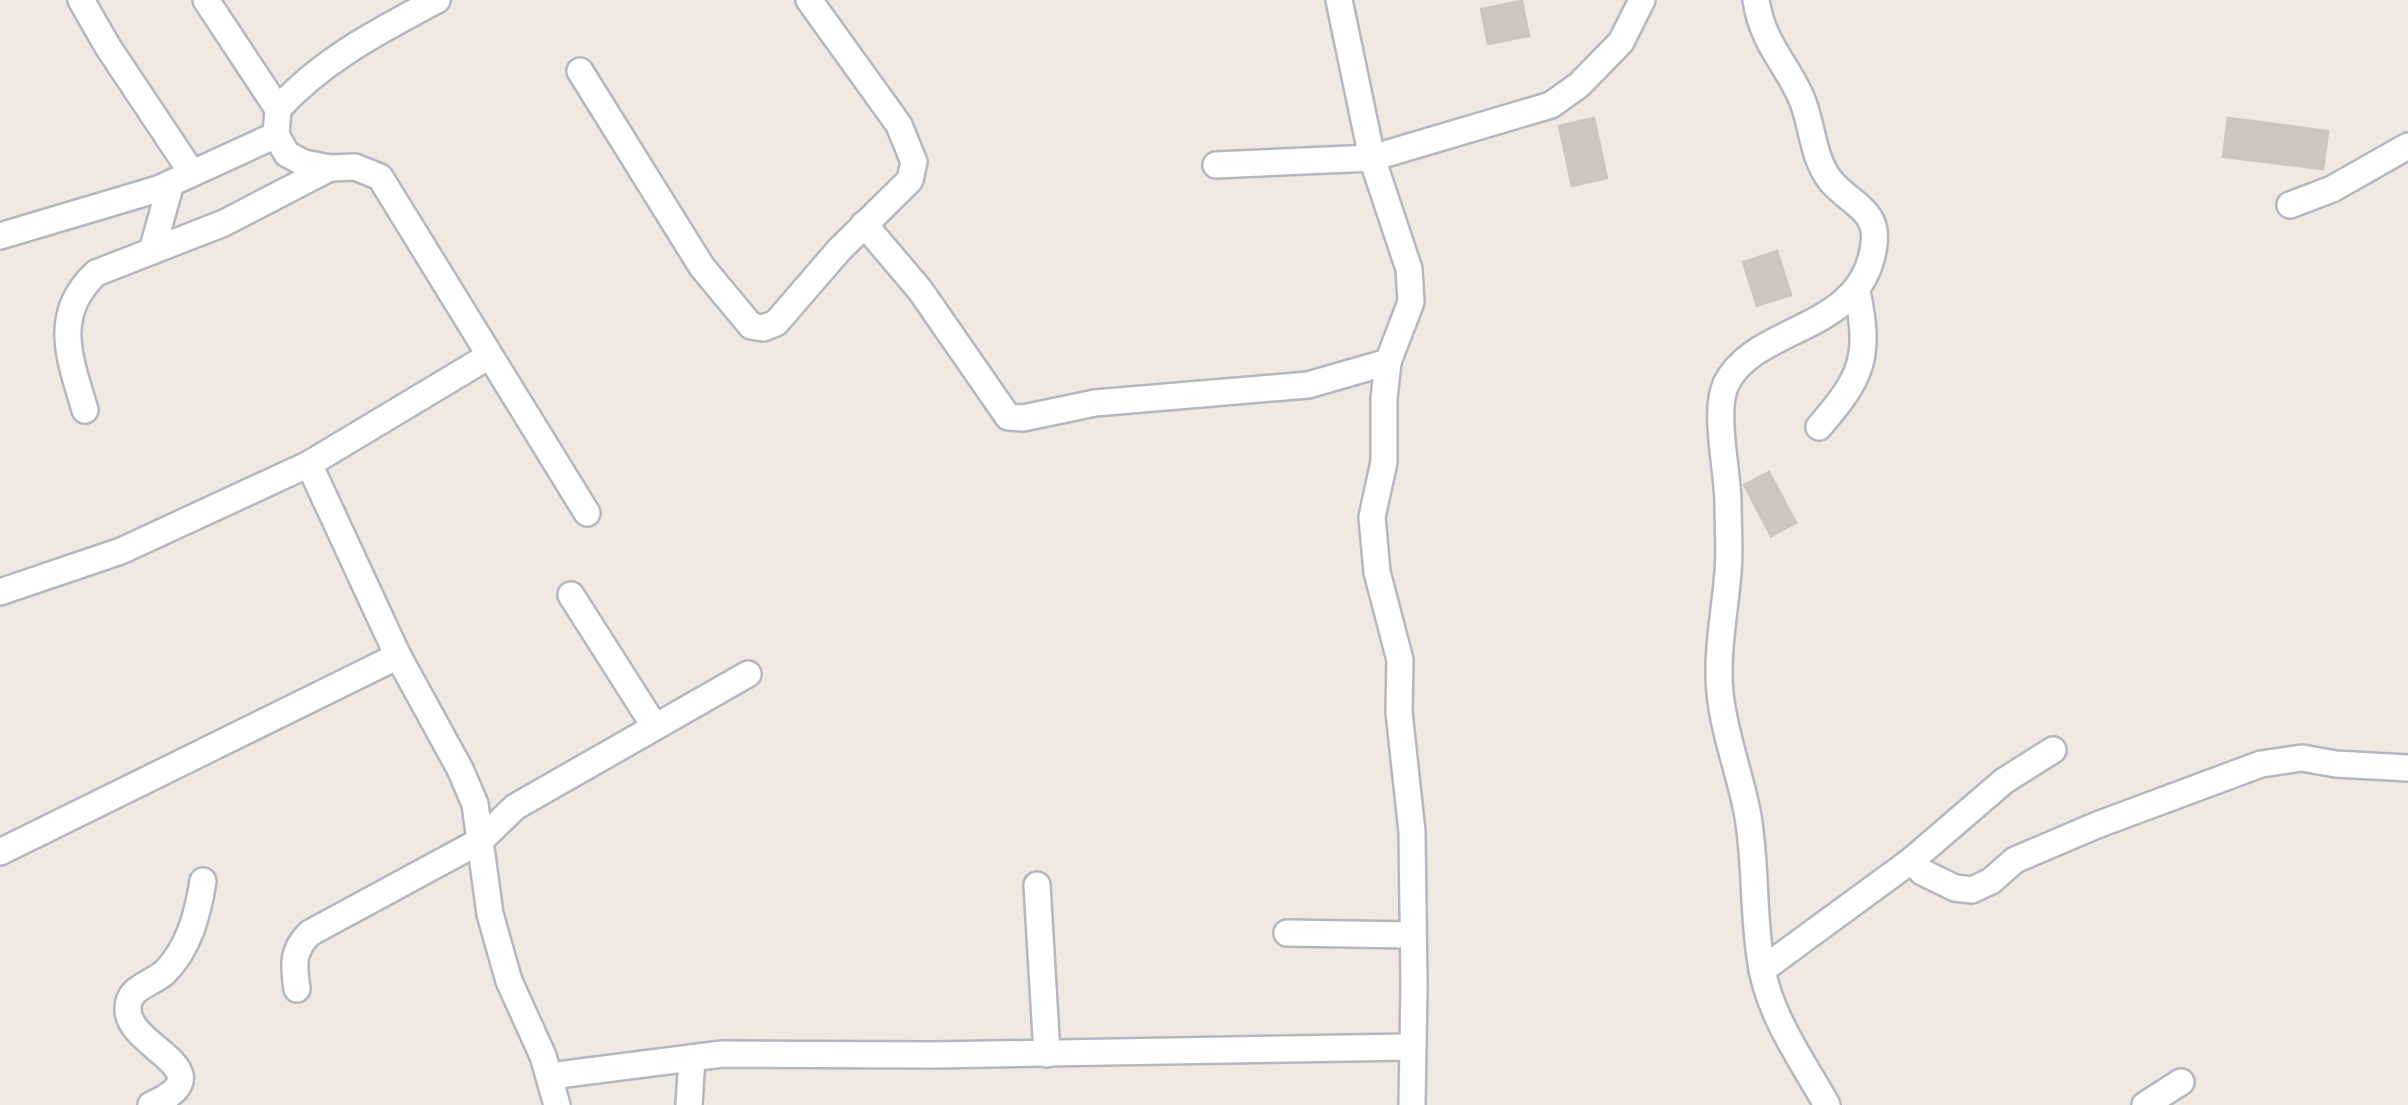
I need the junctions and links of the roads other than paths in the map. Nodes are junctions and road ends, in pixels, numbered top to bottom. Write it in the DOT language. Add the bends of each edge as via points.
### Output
graph roads {
  1 [pos="81,0"];
  2 [pos="206,0"];
  3 [pos="437,0"];
  4 [pos="809,0"];
  5 [pos="1340,0"];
  6 [pos="1641,0"];
  7 [pos="1752,2"];
  8 [pos="580,70"];
  9 [pos="278,109"];
  10 [pos="276,135"];
  11 [pos="2408,146"];
  12 [pos="1372,158"];
  13 [pos="1216,164"];
  14 [pos="330,168"];
  15 [pos="182,178"];
  16 [pos="2290,205"];
  17 [pos="864,224"];
  18 [pos="0,236"];
  19 [pos="152,252"];
  20 [pos="1857,292"];
  21 [pos="490,356"];
  22 [pos="1388,362"];
  23 [pos="85,410"];
  24 [pos="1819,428"];
  25 [pos="309,464"];
  26 [pos="587,513"];
  27 [pos="0,592"];
  28 [pos="571,595"];
  29 [pos="398,656"];
  30 [pos="748,674"];
  31 [pos="655,727"];
  32 [pos="2054,750"];
  33 [pos="2408,768"];
  34 [pos="480,841"];
  35 [pos="0,852"];
  36 [pos="1912,860"];
  37 [pos="203,881"];
  38 [pos="1037,885"];
  39 [pos="1287,933"];
  40 [pos="1412,936"];
  41 [pos="1762,970"];
  42 [pos="298,989"];
  43 [pos="1411,1047"];
  44 [pos="1046,1054"];
  45 [pos="692,1058"];
  46 [pos="550,1076"];
  47 [pos="2181,1082"];
  48 [pos="152,1105"];
  49 [pos="557,1105"];
  50 [pos="689,1105"];
  51 [pos="1412,1105"];
  52 [pos="1827,1105"];
  53 [pos="2145,1105"];
  1 -- 15 [label="street"];
  2 -- 9 [label="street"];
  3 -- 9 [label="street" via="355,44"];
  4 -- 17 [label="street" via="899,125 914,162 910,180"];
  5 -- 12 [label="street"];
  6 -- 12 [label="street" via="1620,42 1551,105"];
  7 -- 20 [label="street" via="1771,50 1801,96 1823,169 1872,219 1872,259"];
  8 -- 17 [label="street" via="702,267 751,326 776,323"];
  9 -- 10 [label="street"];
  10 -- 14 [label="street" via="287,154"];
  10 -- 15 [label="street"];
  11 -- 16 [label="street" via="2332,190"];
  12 -- 13 [label="street"];
  12 -- 22 [label="street" via="1410,269 1411,302"];
  14 -- 19 [label="street"];
  14 -- 21 [label="street" via="355,167 380,177"];
  15 -- 18 [label="street"];
  15 -- 19 [label="street"];
  17 -- 22 [label="street" via="920,290 1008,416 1308,385"];
  19 -- 23 [label="street" via="96,272 72,306 68,352"];
  20 -- 24 [label="street" via="1866,333 1860,370"];
  20 -- 41 [label="street" via="1743,363 1726,384 1721,413 1728,568 1720,692 1752,845"];
  21 -- 25 [label="street"];
  21 -- 26 [label="street"];
  22 -- 40 [label="street" via="1384,462 1372,517 1377,572 1400,660"];
  25 -- 27 [label="street" via="122,551"];
  25 -- 29 [label="street"];
  28 -- 31 [label="street"];
  29 -- 34 [label="street" via="460,769 475,804"];
  29 -- 35 [label="street"];
  30 -- 31 [label="street"];
  31 -- 34 [label="street" via="515,807"];
  32 -- 36 [label="street" via="2004,781"];
  33 -- 36 [label="street" via="2302,758 2260,764 2015,860 1972,890 1922,872"];
  34 -- 42 [label="street" via="310,933 293,960"];
  34 -- 46 [label="street" via="490,914"];
  36 -- 41 [label="street"];
  37 -- 48 [label="street" via="197,919 180,950 166,971 130,998 129,1020 138,1035 175,1062 180,1076 171,1096"];
  38 -- 44 [label="street"];
  39 -- 40 [label="street"];
  40 -- 43 [label="street"];
  41 -- 52 [label="street" via="1784,1031"];
  43 -- 44 [label="street"];
  43 -- 51 [label="street"];
  44 -- 45 [label="street"];
  45 -- 46 [label="street"];
  45 -- 50 [label="street"];
  46 -- 49 [label="street"];
  47 -- 53 [label="street"];
}
